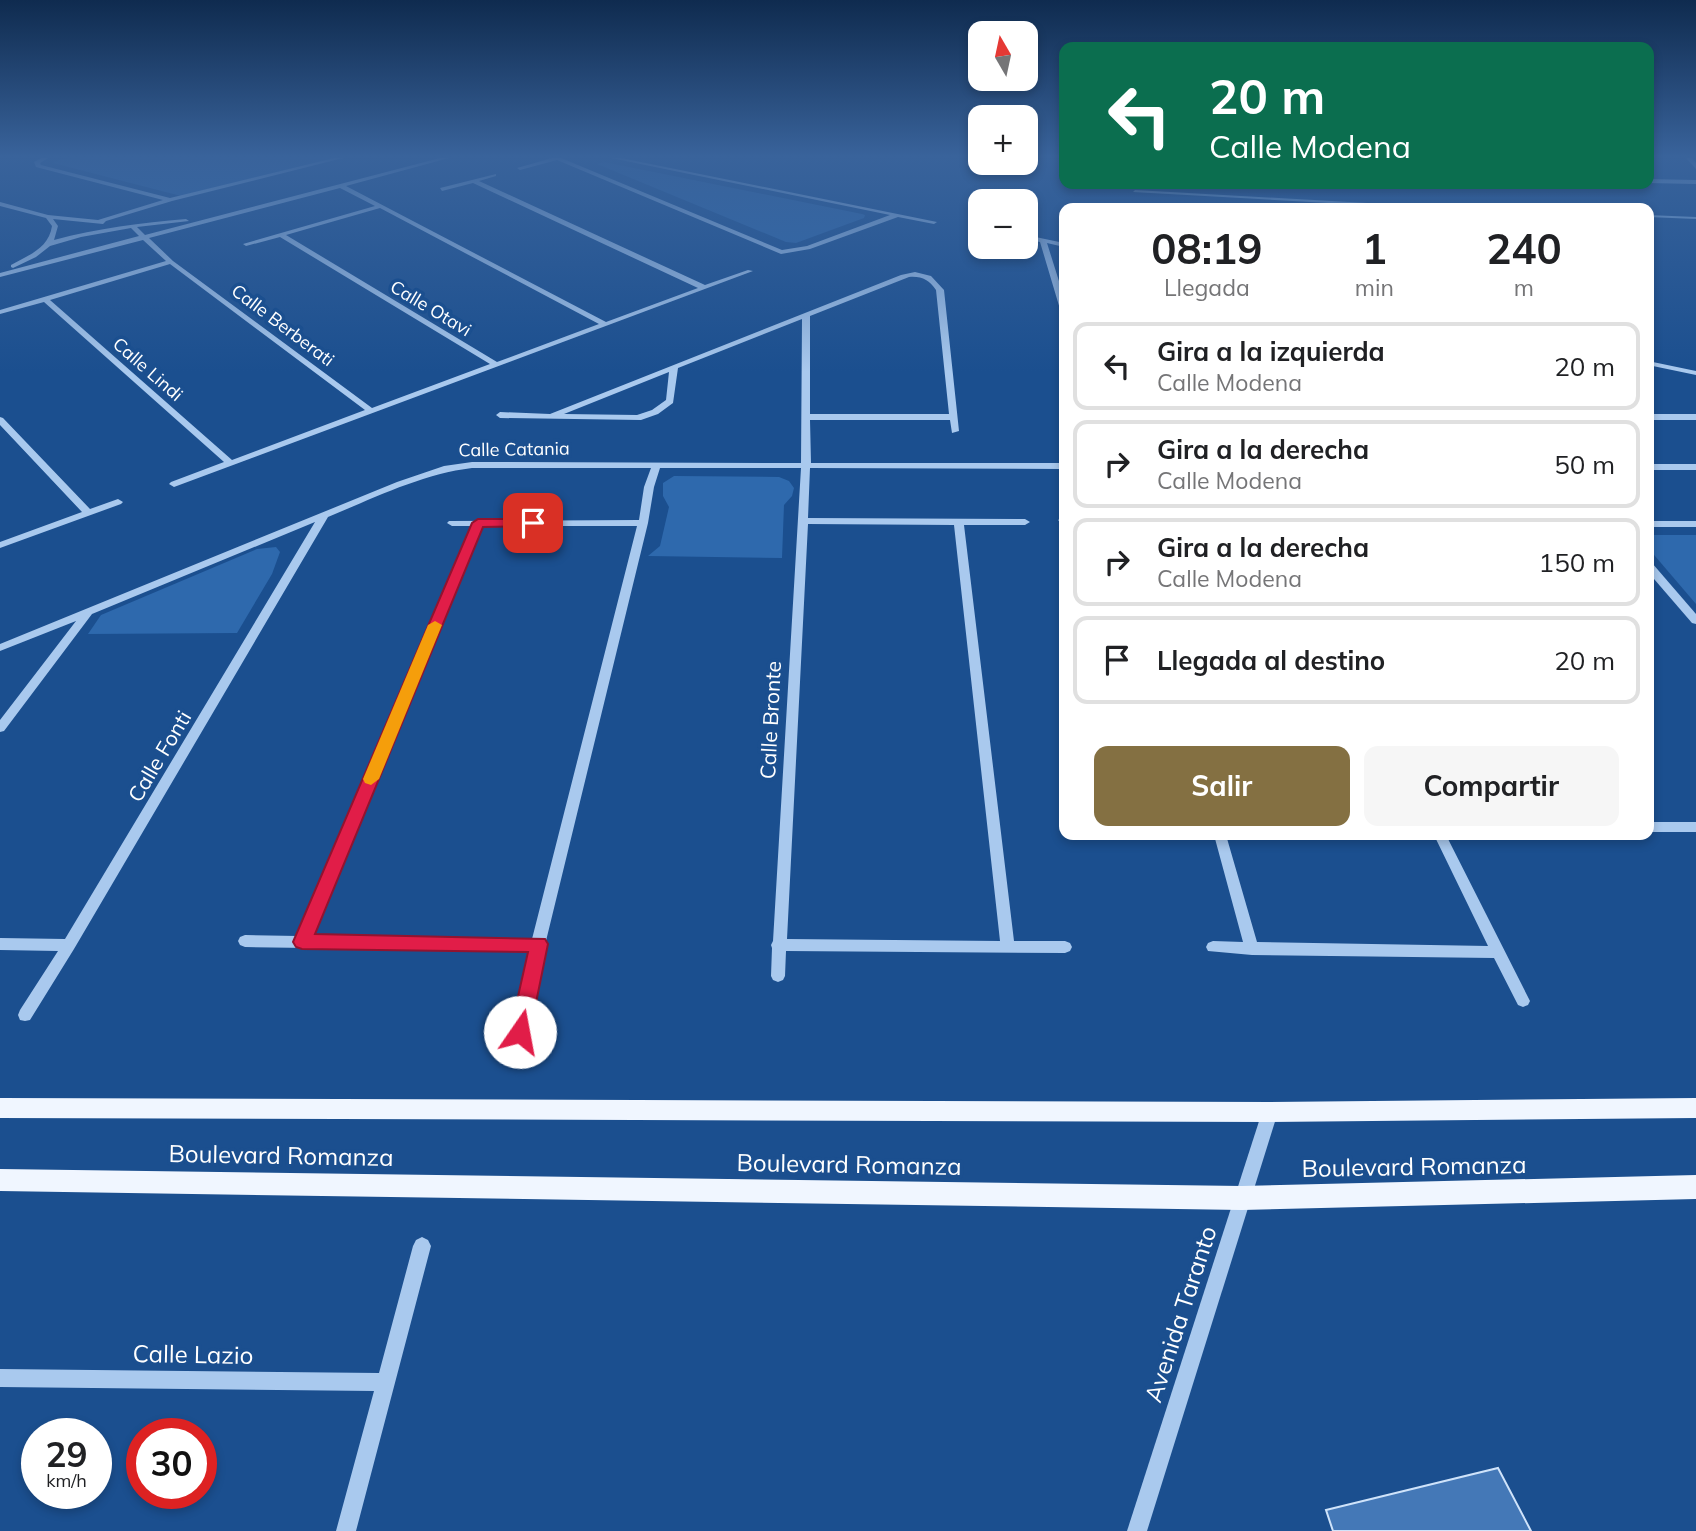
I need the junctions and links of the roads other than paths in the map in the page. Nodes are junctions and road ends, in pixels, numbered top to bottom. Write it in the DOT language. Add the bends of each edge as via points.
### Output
graph roads {
  1 [pos="54,229"];
  2 [pos="112,229"];
  3 [pos="136,229"];
  4 [pos="176,229"];
  5 [pos="296,229"];
  6 [pos="425,229"];
  7 [pos="579,229"];
  8 [pos="726,229"];
  9 [pos="857,229"];
  10 [pos="280,234"];
  11 [pos="146,237"];
  12 [pos="1038,240"];
  13 [pos="1044,241"];
  14 [pos="49,244"];
  15 [pos="246,244"];
  16 [pos="1059,244"];
  17 [pos="39,252"];
  18 [pos="69,257"];
  19 [pos="172,262"];
  20 [pos="750,271"];
  21 [pos="0,274"];
  22 [pos="703,287"];
  23 [pos="1059,292"];
  24 [pos="45,299"];
  25 [pos="0,312"];
  26 [pos="806,314"];
  27 [pos="604,324"];
  28 [pos="1654,364"];
  29 [pos="495,365"];
  30 [pos="674,366"];
  31 [pos="1696,373"];
  32 [pos="370,410"];
  33 [pos="500,415"];
  34 [pos="551,416"];
  35 [pos="806,417"];
  36 [pos="953,417"];
  37 [pos="1654,417"];
  38 [pos="1696,417"];
  39 [pos="0,420"];
  40 [pos="955,432"];
  41 [pos="230,463"];
  42 [pos="657,466"];
  43 [pos="806,466"];
  44 [pos="1059,467"];
  45 [pos="1654,467"];
  46 [pos="1696,467"];
  47 [pos="174,484"];
  48 [pos="118,502"];
  49 [pos="88,512"];
  50 [pos="325,515"];
  51 [pos="802,521"];
  52 [pos="958,522"];
  53 [pos="1025,522"];
  54 [pos="452,523"];
  55 [pos="478,523"];
  56 [pos="643,523"];
  57 [pos="1654,524"];
  58 [pos="1696,524"];
  59 [pos="0,545"];
  60 [pos="1654,572"];
  61 [pos="88,612"];
  62 [pos="1696,621"];
  63 [pos="0,648"];
  64 [pos="0,728"];
  65 [pos="1654,826"];
  66 [pos="1696,827"];
  67 [pos="1221,840"];
  68 [pos="1442,840"];
  69 [pos="245,941"];
  70 [pos="302,942"];
  71 [pos="0,944"];
  72 [pos="538,944"];
  73 [pos="69,945"];
  74 [pos="778,945"];
  75 [pos="1008,947"];
  76 [pos="1065,947"];
  77 [pos="1213,947"];
  78 [pos="1252,949"];
  79 [pos="1497,952"];
  80 [pos="778,976"];
  81 [pos="1523,1001"];
  82 [pos="25,1015"];
  83 [pos="520,1032"];
  84 [pos="0,1108"];
  85 [pos="1696,1108"];
  86 [pos="1269,1112"];
  87 [pos="0,1180"];
  88 [pos="1696,1187"];
  89 [pos="1242,1198"];
  90 [pos="422,1246"];
  91 [pos="0,1378"];
  92 [pos="386,1382"];
  93 [pos="346,1531"];
  94 [pos="1137,1531"];
  1 -- 14 [label="street"];
  2 -- 14 [label="street"];
  3 -- 11 [label="street, Calle Berberati"];
  4 -- 11 [label="street"];
  5 -- 10 [label="street"];
  6 -- 27 [label="street"];
  7 -- 22 [label="street"];
  8 -- 9 [label="street" via="787,253"];
  10 -- 15 [label="street"];
  10 -- 29 [label="street, Calle Otavi"];
  11 -- 18 [label="street"];
  11 -- 19 [label="street, Calle Berberati"];
  12 -- 13 [label="street"];
  13 -- 16 [label="street"];
  13 -- 23 [label="street"];
  14 -- 17 [label="street"];
  17 -- 18 [label="street"];
  17 -- 21 [label="street"];
  18 -- 21 [label="street"];
  19 -- 24 [label="street"];
  19 -- 32 [label="street, Calle Berberati"];
  20 -- 22 [label="street"];
  22 -- 27 [label="street"];
  24 -- 25 [label="street"];
  24 -- 41 [label="street, Calle Lindi"];
  26 -- 30 [label="street"];
  26 -- 35 [label="street, Calle Bronte"];
  26 -- 36 [label="street" via="903,276 932,279 940,290"];
  27 -- 29 [label="street"];
  28 -- 31 [label="street"];
  29 -- 32 [label="street"];
  30 -- 34 [label="street"];
  30 -- 34 [label="street" via="670,401 647,416"];
  32 -- 41 [label="street"];
  33 -- 34 [label="street"];
  35 -- 36 [label="street"];
  35 -- 43 [label="street, Calle Bronte"];
  36 -- 40 [label="street"];
  37 -- 38 [label="street"];
  39 -- 49 [label="street"];
  41 -- 47 [label="street"];
  42 -- 43 [label="street, Calle Catania"];
  42 -- 50 [label="street, Calle Catania" via="447,468"];
  42 -- 56 [label="street"];
  43 -- 44 [label="street, Calle Catania"];
  43 -- 51 [label="street, Calle Bronte"];
  45 -- 46 [label="street"];
  48 -- 49 [label="street"];
  49 -- 59 [label="street"];
  50 -- 61 [label="street, Calle Catania"];
  50 -- 73 [label="street, Calle Fonti"];
  51 -- 52 [label="street"];
  51 -- 74 [label="street, Calle Bronte"];
  52 -- 53 [label="street"];
  52 -- 75 [label="street"];
  54 -- 55 [label="street"];
  55 -- 56 [label="street"];
  55 -- 70 [label="street"];
  56 -- 72 [label="street"];
  57 -- 58 [label="street"];
  60 -- 62 [label="street"];
  61 -- 63 [label="street, Calle Catania"];
  61 -- 64 [label="street"];
  65 -- 66 [label="street"];
  67 -- 78 [label="street"];
  68 -- 79 [label="street"];
  69 -- 70 [label="street"];
  70 -- 72 [label="street"];
  71 -- 73 [label="street"];
  72 -- 83 [label="street"];
  73 -- 82 [label="street, Calle Fonti"];
  74 -- 75 [label="street"];
  74 -- 80 [label="street, Calle Bronte"];
  75 -- 76 [label="street"];
  77 -- 78 [label="street"];
  78 -- 79 [label="street"];
  79 -- 81 [label="street"];
  84 -- 86 [label="main road, Boulevard Romanza"];
  85 -- 86 [label="main road, Boulevard Romanza"];
  86 -- 89 [label="street, Avenida Taranto"];
  87 -- 89 [label="main road, Boulevard Romanza"];
  88 -- 89 [label="main road, Boulevard Romanza"];
  89 -- 94 [label="street, Avenida Taranto"];
  90 -- 92 [label="street"];
  91 -- 92 [label="street, Calle Lazio"];
  92 -- 93 [label="street"];
}
